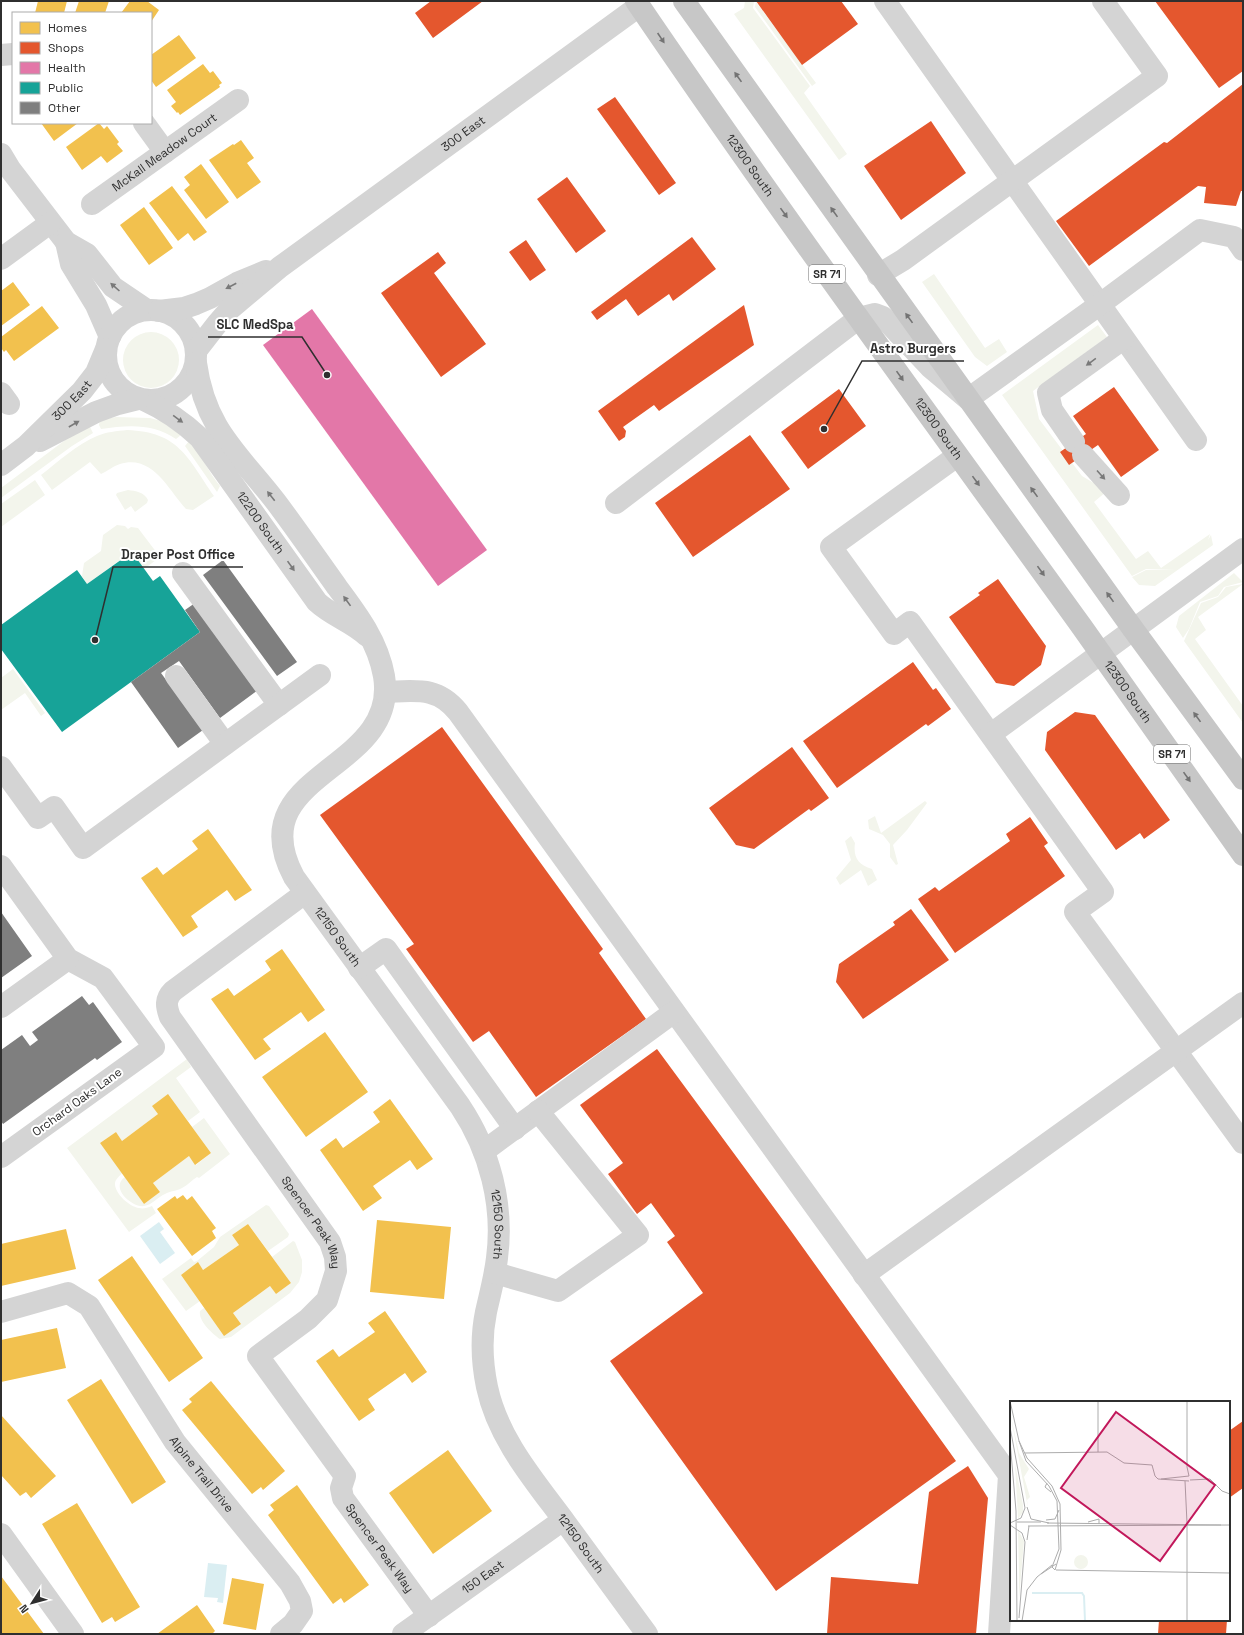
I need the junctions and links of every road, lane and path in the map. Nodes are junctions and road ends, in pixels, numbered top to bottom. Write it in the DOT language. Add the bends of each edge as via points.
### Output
graph roads {
  1 [pos="684,1"];
  2 [pos="885,1"];
  3 [pos="1103,1"];
  4 [pos="640,3"];
  5 [pos="12,54"];
  6 [pos="1,55"];
  7 [pos="238,100"];
  8 [pos="145,124"];
  9 [pos="165,152"];
  10 [pos="1,154"];
  11 [pos="1012,181"];
  12 [pos="92,204"];
  13 [pos="50,223"];
  14 [pos="1240,239"];
  15 [pos="66,242"];
  16 [pos="1,259"];
  17 [pos="280,267"];
  18 [pos="878,275"];
  19 [pos="1099,306"];
  20 [pos="153,310"];
  21 [pos="859,318"];
  22 [pos="1123,338"];
  23 [pos="108,342"];
  24 [pos="196,357"];
  25 [pos="141,400"];
  26 [pos="968,400"];
  27 [pos="1196,440"];
  28 [pos="26,446"];
  29 [pos="957,456"];
  30 [pos="1,465"];
  31 [pos="1119,495"];
  32 [pos="616,503"];
  33 [pos="1243,549"];
  34 [pos="183,573"];
  35 [pos="1133,629"];
  36 [pos="375,646"];
  37 [pos="1100,653"];
  38 [pos="320,675"];
  39 [pos="176,676"];
  40 [pos="385,699"];
  41 [pos="279,706"];
  42 [pos="991,734"];
  43 [pos="225,744"];
  44 [pos="1,767"];
  45 [pos="1243,779"];
  46 [pos="1243,855"];
  47 [pos="1,866"];
  48 [pos="305,893"];
  49 [pos="68,959"];
  50 [pos="359,968"];
  51 [pos="1243,1003"];
  52 [pos="1,1007"];
  53 [pos="674,1012"];
  54 [pos="1176,1051"];
  55 [pos="538,1111"];
  56 [pos="515,1129"];
  57 [pos="1243,1143"];
  58 [pos="484,1151"];
  59 [pos="1,1157"];
  60 [pos="495,1273"];
  61 [pos="864,1274"];
  62 [pos="1,1312"];
  63 [pos="563,1520"];
  64 [pos="2,1539"];
  65 [pos="429,1616"];
  66 [pos="73,1634"];
  67 [pos="281,1634"];
  68 [pos="403,1634"];
  69 [pos="647,1634"];
  70 [pos="999,1634"];
  18 -- 1 [label="main road, one-way"];
  2 -- 11 [label="street"];
  3 -- 11 [label="street" via="1158,76"];
  4 -- 17 [label="street, 300 East"];
  4 -- 21 [label="main road, 12300 South / SR 71, one-way" via="702,98"];
  5 -- 6 [label="street"];
  7 -- 9 [label="street, McKall Meadow Court"];
  8 -- 9 [label="street"];
  9 -- 12 [label="street, McKall Meadow Court"];
  10 -- 13 [label="street"];
  11 -- 18 [label="street" via="903,260"];
  11 -- 19 [label="street"];
  13 -- 15 [label="street"];
  13 -- 16 [label="street"];
  14 -- 19 [label="street" via="1200,230"];
  20 -- 15 [label="street, one-way" via="113,287 87,254"];
  15 -- 23 [label="street" via="70,264 96,305"];
  17 -- 20 [label="street, 300 East, one-way" via="243,280 196,304 184,308"];
  17 -- 24 [label="street, 300 East" via="230,309"];
  26 -- 18 [label="main road, one-way"];
  19 -- 22 [label="street"];
  19 -- 26 [label="street"];
  20 -- 23 [label="street" via="135,313 125,319 116,327"];
  20 -- 24 [label="street" via="170,314 180,320 194,339"];
  21 -- 26 [label="street" via="875,314 883,316 930,368"];
  21 -- 29 [label="main road, 12300 South / SR 71, one-way"];
  21 -- 32 [label="street"];
  22 -- 27 [label="street"];
  22 -- 31 [label="street, one-way" via="1048,394 1052,410 1078,449"];
  23 -- 25 [label="street" via="106,359 113,379 124,391"];
  23 -- 28 [label="street, 300 East" via="96,373 88,384"];
  24 -- 25 [label="street" via="190,379 178,392 156,401"];
  36 -- 24 [label="street, 12200 South, one-way" via="361,619 280,507 220,432 203,396"];
  28 -- 25 [label="street, 300 East, one-way" via="56,434 96,412 118,404"];
  25 -- 36 [label="street, 12200 South, one-way" via="177,418 200,438 317,602 358,628"];
  35 -- 26 [label="main road, one-way"];
  28 -- 30 [label="street, 300 East"];
  29 -- 37 [label="main road, 12300 South / SR 71, one-way"];
  29 -- 42 [label="street" via="831,547 894,634 910,622"];
  33 -- 35 [label="street"];
  34 -- 41 [label="street"];
  35 -- 37 [label="street"];
  45 -- 35 [label="main road, one-way"];
  36 -- 40 [label="street, 12200 South" via="384,676"];
  37 -- 42 [label="street"];
  37 -- 46 [label="main road, 12300 South / SR 71, one-way"];
  38 -- 41 [label="street"];
  39 -- 43 [label="street"];
  40 -- 48 [label="street, 12150 South" via="369,735 296,798 286,814 282,831 284,855 288,867"];
  40 -- 53 [label="street" via="433,704 458,712"];
  41 -- 43 [label="street"];
  42 -- 54 [label="street" via="1103,892 1075,912"];
  43 -- 44 [label="street" via="83,848 54,807 38,818"];
  47 -- 49 [label="street"];
  48 -- 50 [label="street, 12150 South"];
  48 -- 65 [label="street, Spencer Peak Way" via="173,991 166,1001 167,1009 170,1017 330,1242 336,1271 327,1300 308,1319 258,1356 345,1476 343,1498"];
  49 -- 52 [label="street"];
  49 -- 59 [label="street, Orchard Oaks Lane" via="104,978 154,1047"];
  50 -- 56 [label="street" via="386,949"];
  50 -- 58 [label="street, 12150 South" via="463,1112"];
  51 -- 54 [label="street"];
  53 -- 55 [label="street"];
  53 -- 61 [label="street"];
  54 -- 57 [label="street"];
  54 -- 61 [label="street"];
  55 -- 56 [label="street"];
  55 -- 60 [label="street" via="638,1235 558,1291"];
  56 -- 58 [label="street"];
  58 -- 60 [label="street, 12150 South" via="493,1179 499,1222"];
  60 -- 63 [label="street, 12150 South" via="483,1331 484,1368 490,1403 514,1451"];
  61 -- 70 [label="street" via="1009,1476"];
  62 -- 67 [label="street, Alpine Trail Drive" via="68,1293 89,1306 175,1442 290,1583 300,1601 302,1611 293,1624"];
  63 -- 65 [label="street, 150 East"];
  63 -- 69 [label="street, 12150 South"];
  64 -- 66 [label="street"];
  65 -- 68 [label="street, 150 East"];
}
